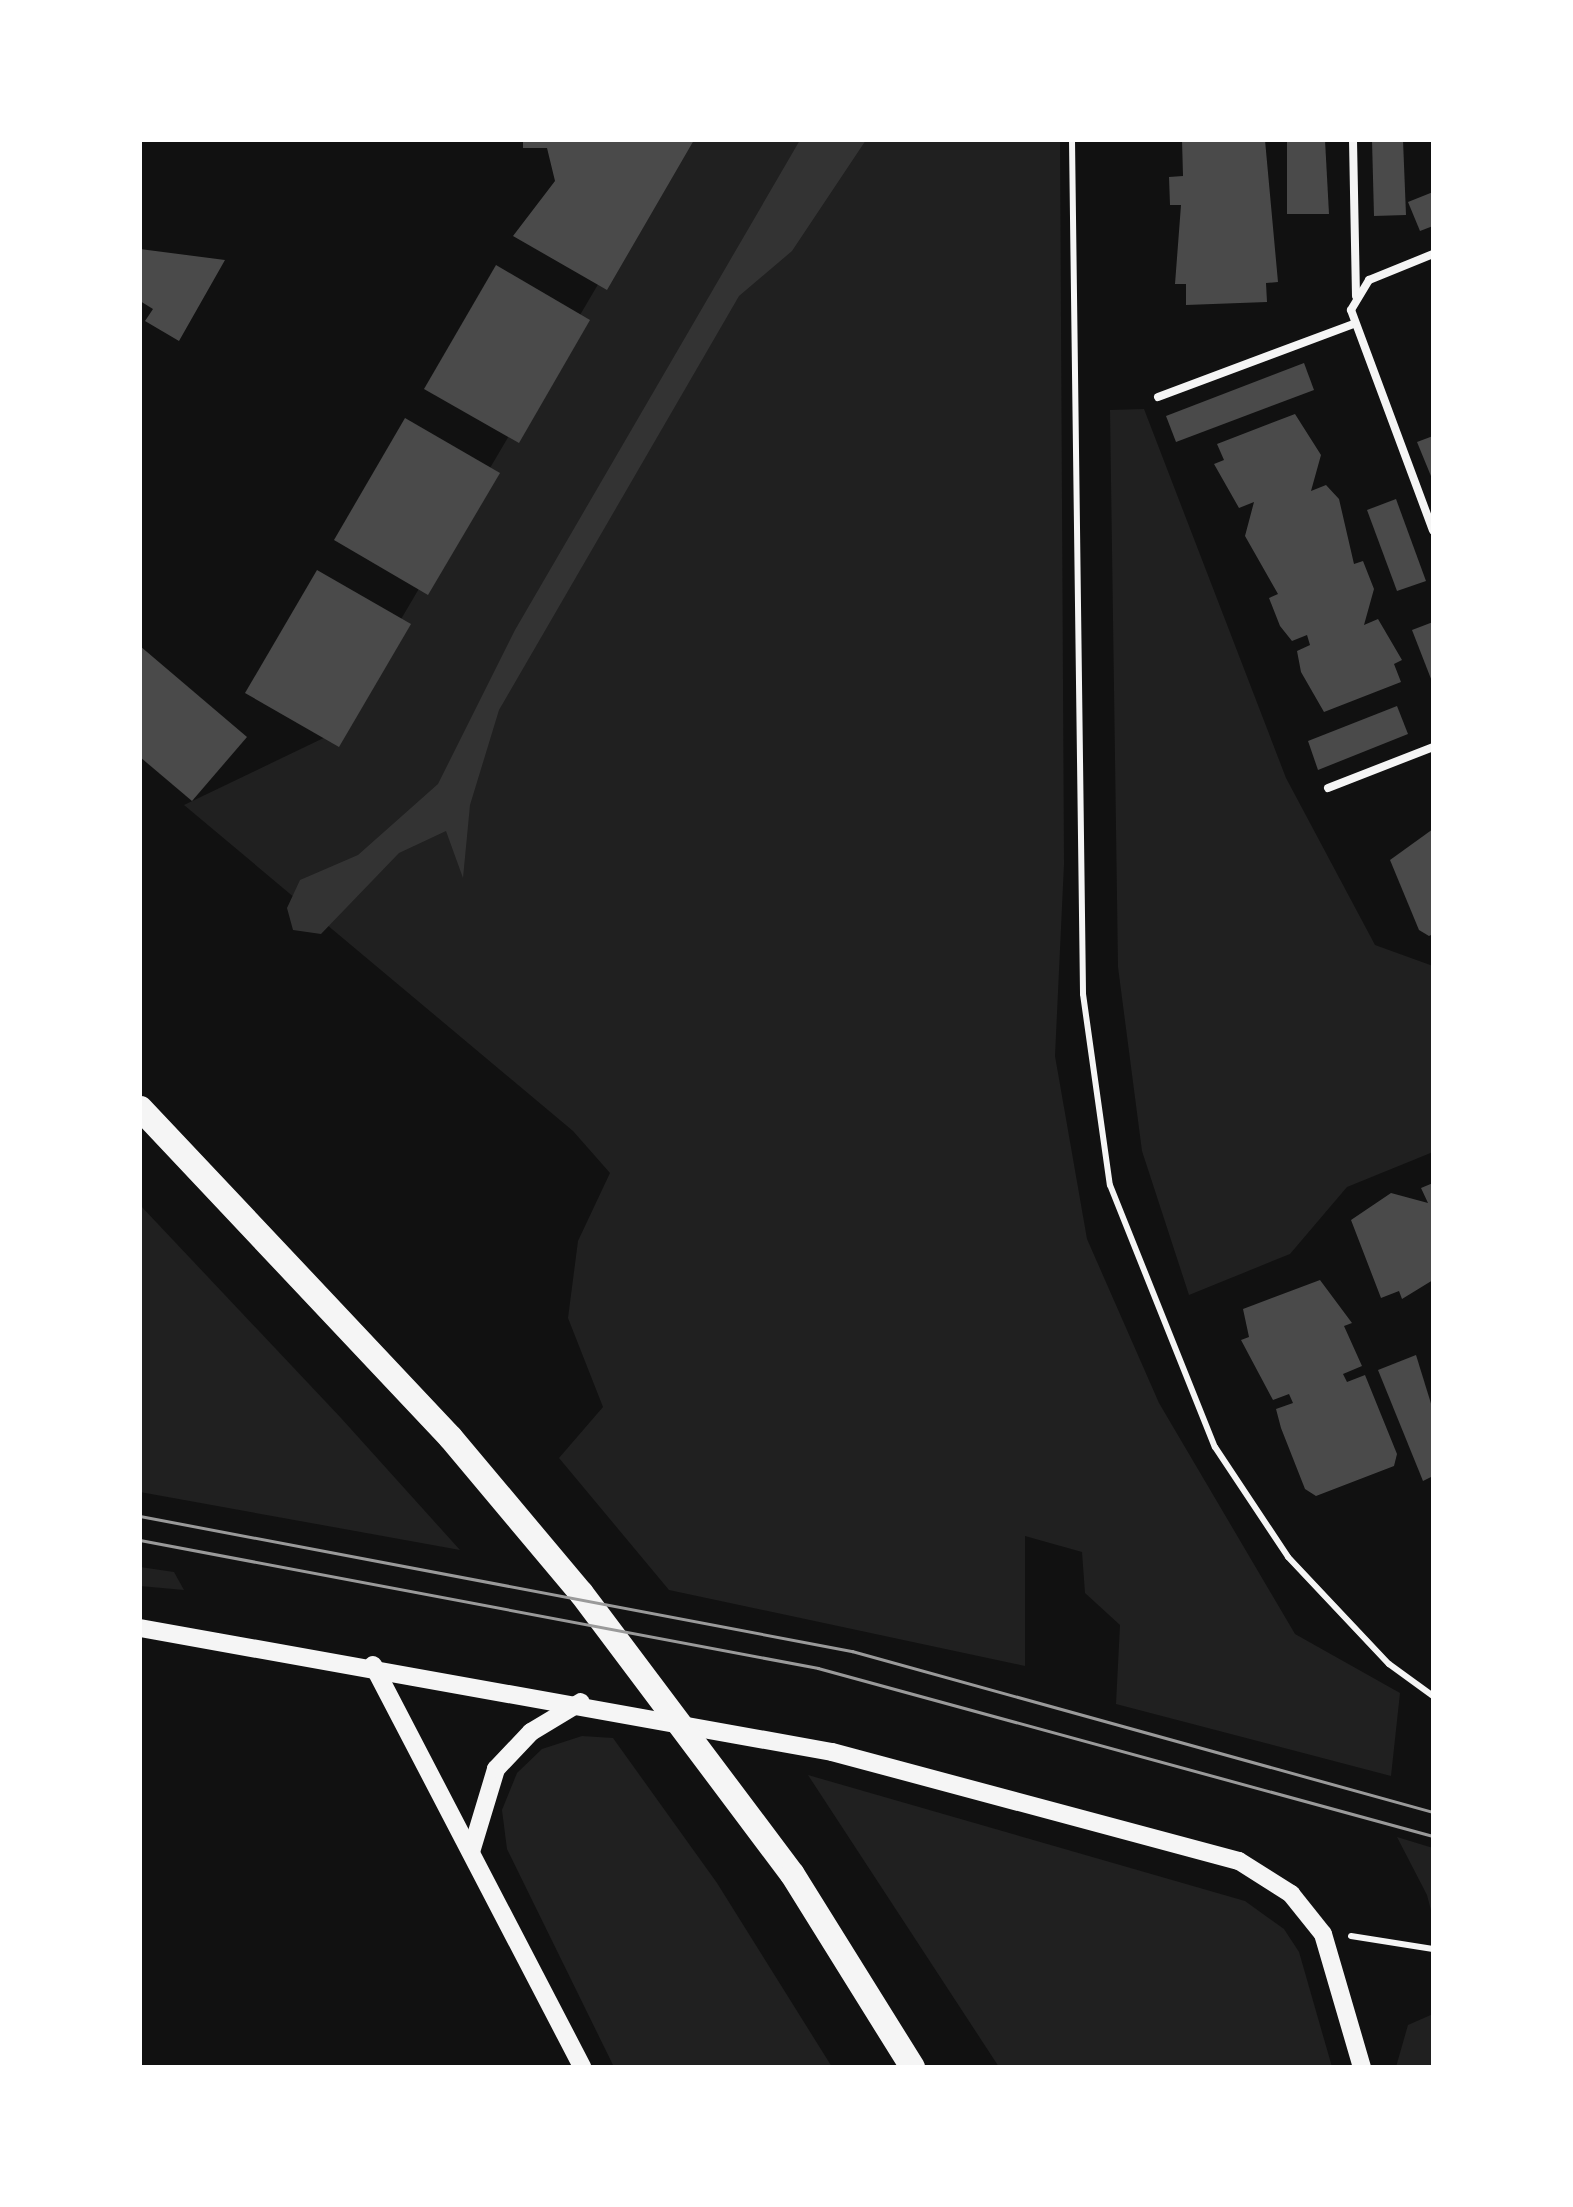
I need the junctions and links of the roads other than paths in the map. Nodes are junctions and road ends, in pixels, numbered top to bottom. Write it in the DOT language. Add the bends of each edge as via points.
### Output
graph roads {
  1 [pos="1353,140"];
  2 [pos="1433,254"];
  3 [pos="1356,296"];
  4 [pos="1353,324"];
  5 [pos="1158,397"];
  6 [pos="1433,530"];
  7 [pos="1433,747"];
  8 [pos="1328,788"];
  9 [pos="140,1108"];
  10 [pos="140,1628"];
  11 [pos="373,1665"];
  12 [pos="582,1702"];
  13 [pos="471,1852"];
  14 [pos="582,2067"];
  15 [pos="912,2067"];
  16 [pos="1362,2067"];
  1 -- 3 [label="lane"];
  2 -- 3 [label="lane" via="1369,280"];
  3 -- 4 [label="lane"];
  4 -- 5 [label="lane"];
  4 -- 6 [label="lane"];
  7 -- 8 [label="lane"];
  9 -- 15 [label="main road" via="450,1438 593,1608 792,1874"];
  10 -- 11 [label="street"];
  11 -- 12 [label="street"];
  11 -- 13 [label="street"];
  12 -- 13 [label="street" via="531,1732 496,1769"];
  12 -- 16 [label="street" via="832,1752 1180,1842 1268,1875 1323,1934"];
  13 -- 14 [label="street"];
}
